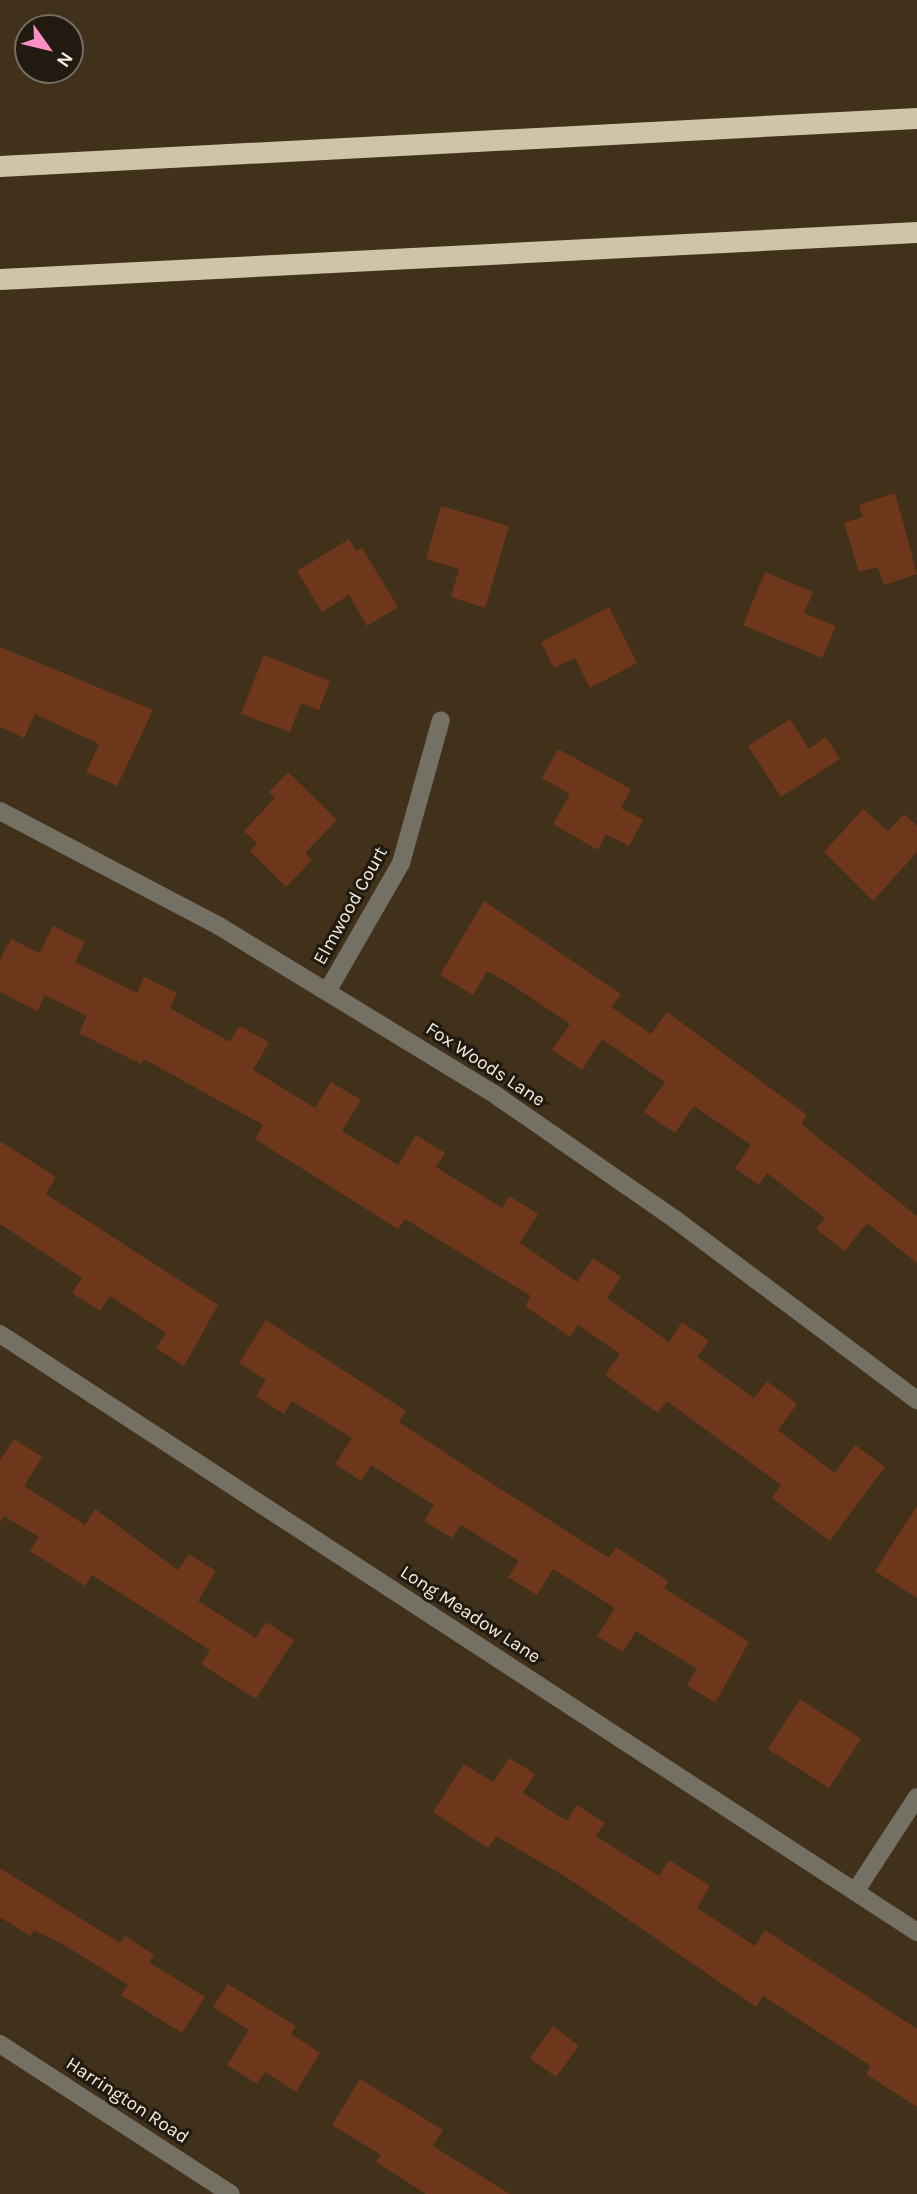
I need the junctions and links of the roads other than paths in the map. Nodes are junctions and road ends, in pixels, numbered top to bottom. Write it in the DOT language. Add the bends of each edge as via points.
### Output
graph roads {
  1 [pos="917,118"];
  2 [pos="0,166"];
  3 [pos="917,232"];
  4 [pos="0,279"];
  5 [pos="441,720"];
  6 [pos="0,811"];
  7 [pos="328,990"];
  8 [pos="0,1334"];
  9 [pos="917,1400"];
  10 [pos="917,1797"];
  11 [pos="855,1892"];
  12 [pos="917,1932"];
  13 [pos="0,2044"];
  14 [pos="231,2194"];
  1 -- 2 [label="highway"];
  3 -- 4 [label="highway"];
  5 -- 7 [label="street, Elmwood Court" via="401,863"];
  6 -- 7 [label="street, Fox Woods Lane"];
  7 -- 9 [label="street, Fox Woods Lane" via="608,1172"];
  8 -- 11 [label="street, Long Meadow Lane"];
  10 -- 11 [label="street"];
  11 -- 12 [label="street, Long Meadow Lane"];
  13 -- 14 [label="street, Harrington Road"];
}
